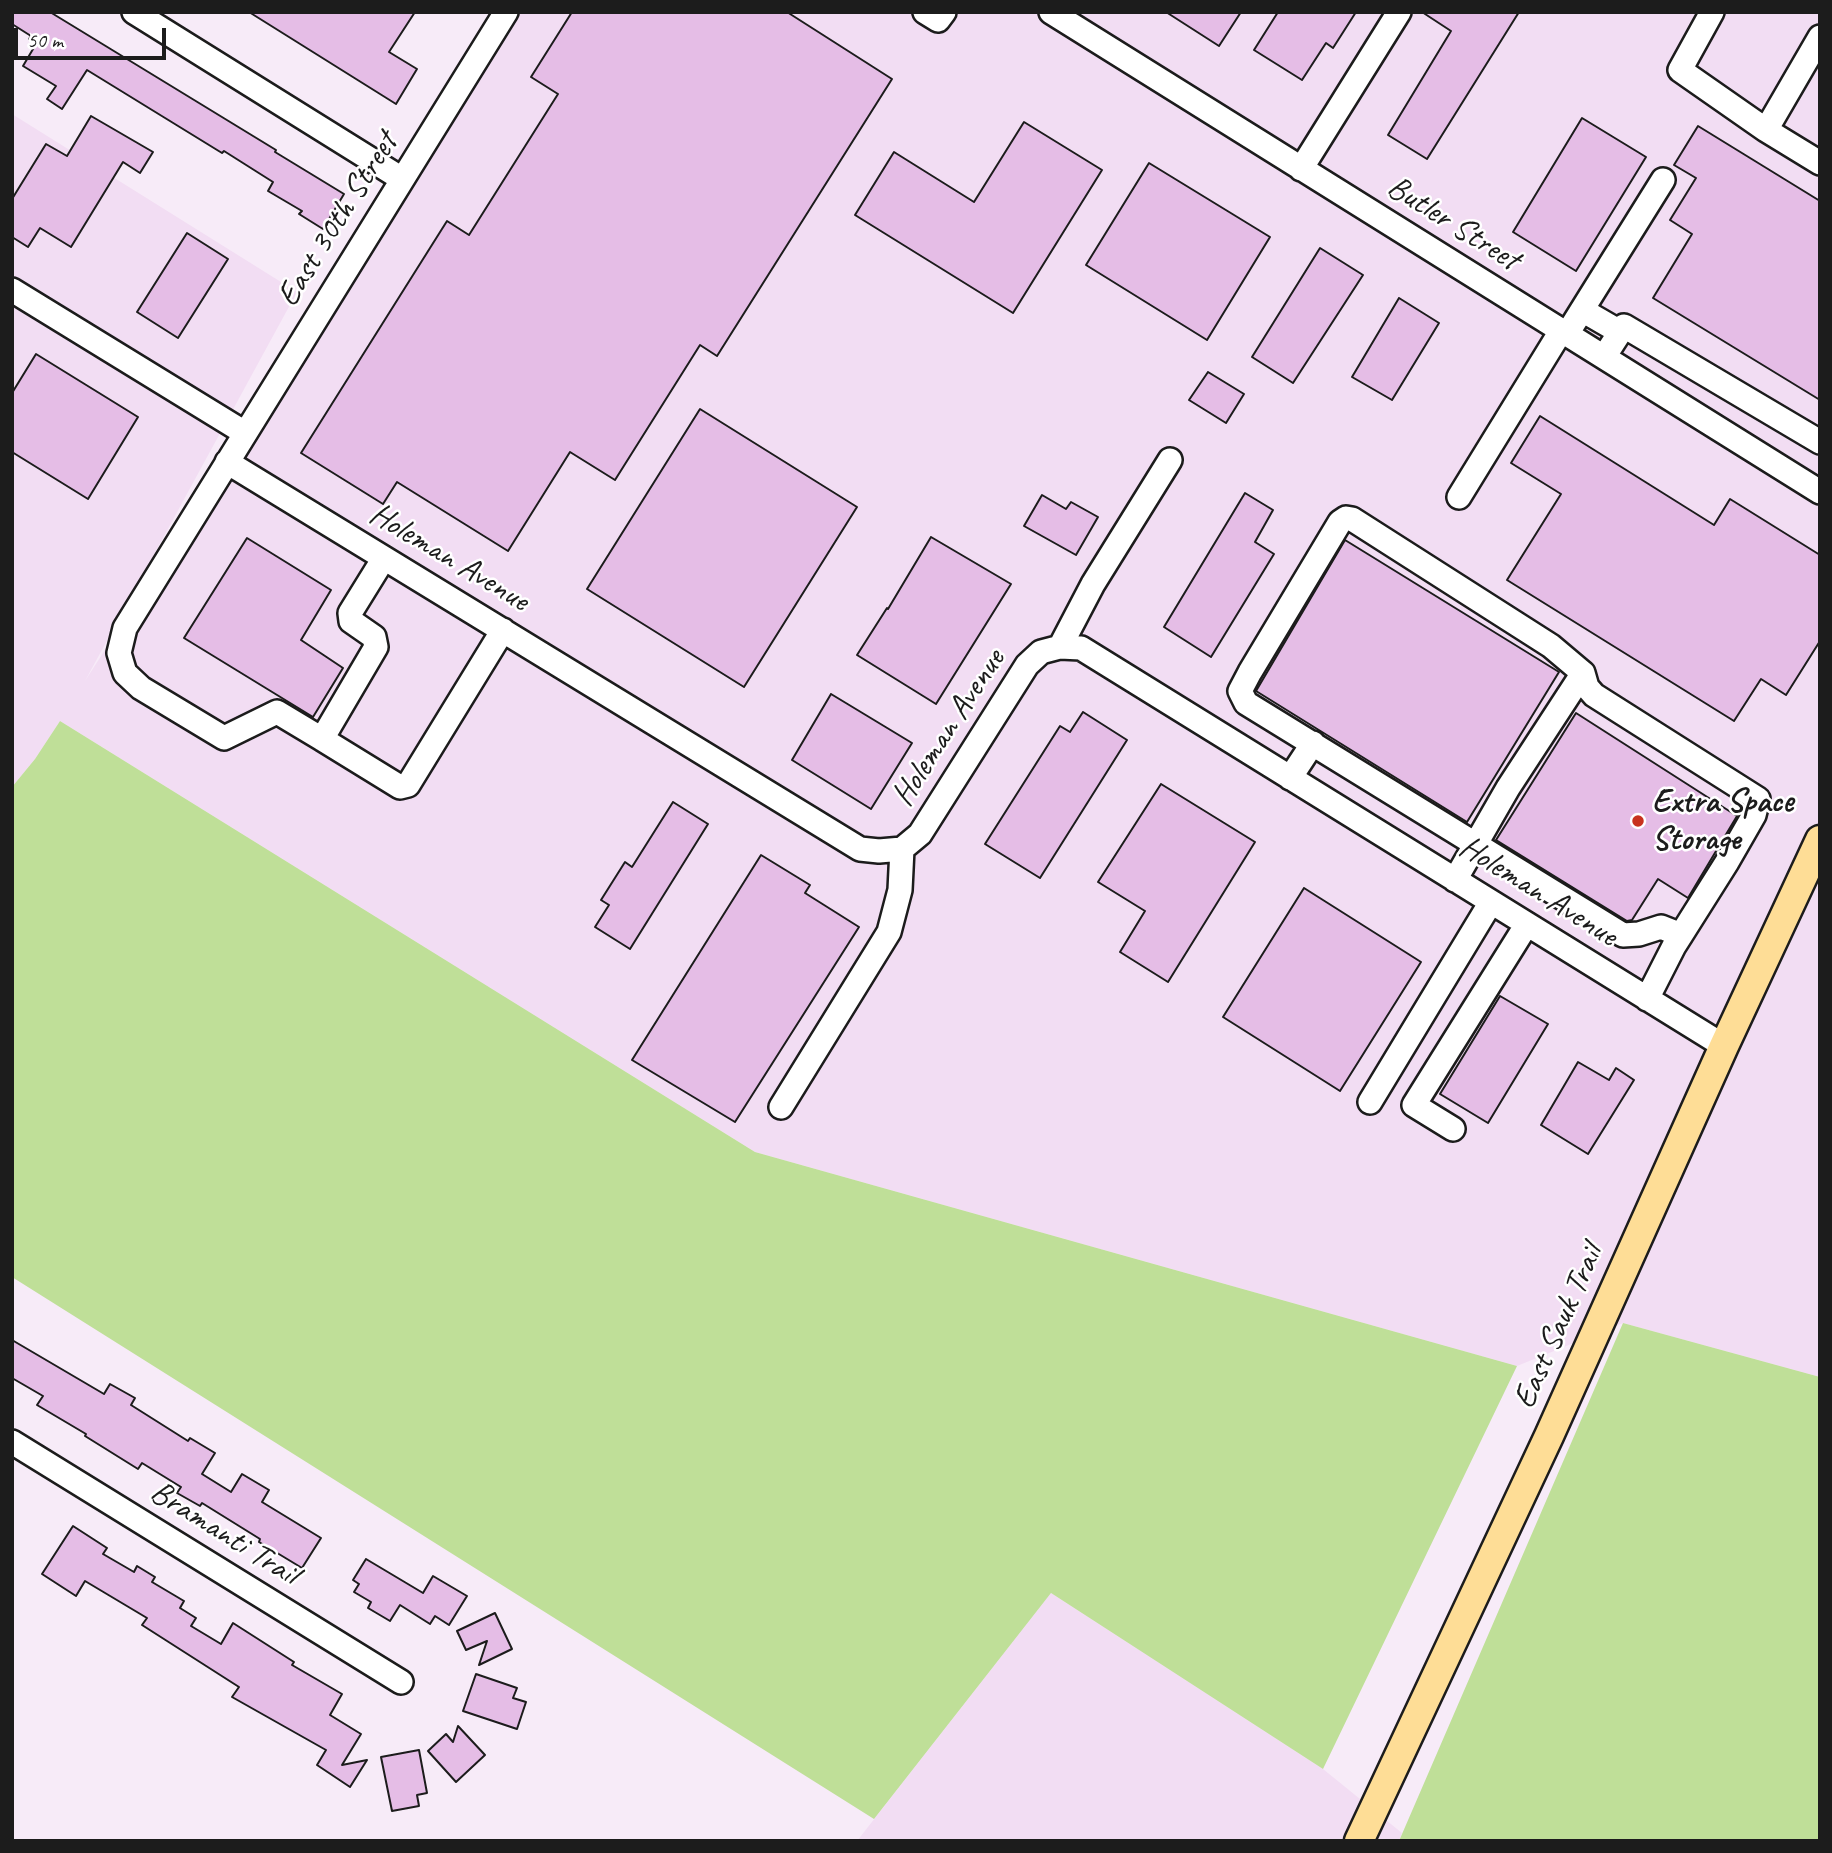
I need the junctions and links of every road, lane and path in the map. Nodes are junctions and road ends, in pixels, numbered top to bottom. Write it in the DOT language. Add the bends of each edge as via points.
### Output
graph roads {
  1 [pos="134,12"];
  2 [pos="506,12"];
  3 [pos="925,12"];
  4 [pos="944,12"];
  5 [pos="1051,12"];
  6 [pos="1399,12"];
  7 [pos="1712,12"];
  8 [pos="1081,20"];
  9 [pos="1820,37"];
  10 [pos="1766,130"];
  11 [pos="1820,163"];
  12 [pos="1301,169"];
  13 [pos="402,179"];
  14 [pos="1663,180"];
  15 [pos="12,290"];
  16 [pos="1582,310"];
  17 [pos="1564,332"];
  18 [pos="1620,332"];
  19 [pos="1604,358"];
  20 [pos="245,433"];
  21 [pos="1820,442"];
  22 [pos="1170,460"];
  23 [pos="227,462"];
  24 [pos="1820,492"];
  25 [pos="1459,497"];
  26 [pos="384,558"];
  27 [pos="503,630"];
  28 [pos="1060,647"];
  29 [pos="1584,673"];
  30 [pos="322,739"];
  31 [pos="1313,743"];
  32 [pos="1290,778"];
  33 [pos="1820,840"];
  34 [pos="1475,842"];
  35 [pos="902,849"];
  36 [pos="1455,880"];
  37 [pos="1491,902"];
  38 [pos="1527,924"];
  39 [pos="1681,935"];
  40 [pos="1647,999"];
  41 [pos="1724,1046"];
  42 [pos="1370,1102"];
  43 [pos="781,1107"];
  44 [pos="1453,1129"];
  45 [pos="12,1441"];
  46 [pos="401,1682"];
  47 [pos="1359,1841"];
  1 -- 13 [label="street"];
  2 -- 13 [label="street, East 30th Street"];
  3 -- 4 [label="street" via="937,20"];
  5 -- 8 [label="street, Butler Street"];
  6 -- 12 [label="street"];
  7 -- 10 [label="street" via="1680,70"];
  8 -- 12 [label="street, Butler Street"];
  9 -- 10 [label="street"];
  10 -- 11 [label="street"];
  12 -- 17 [label="street, Butler Street"];
  13 -- 20 [label="street, East 30th Street"];
  14 -- 16 [label="street"];
  15 -- 20 [label="street"];
  16 -- 17 [label="street"];
  16 -- 18 [label="street"];
  17 -- 19 [label="street, Butler Street"];
  17 -- 25 [label="street"];
  18 -- 19 [label="street"];
  18 -- 21 [label="street" via="1624,326"];
  19 -- 24 [label="street, Butler Street"];
  20 -- 23 [label="street, East 30th Street"];
  22 -- 28 [label="street"];
  23 -- 26 [label="street, Holeman Avenue"];
  23 -- 30 [label="street, East 30th Street" via="125,628 119,653 125,673 141,688 224,738 277,712"];
  26 -- 27 [label="street, Holeman Avenue"];
  26 -- 30 [label="street" via="350,613 351,621 374,637 376,647"];
  27 -- 30 [label="street" via="408,785 400,787"];
  27 -- 35 [label="street, Holeman Avenue" via="860,849"];
  28 -- 32 [label="street, Holeman Avenue" via="1081,648"];
  28 -- 35 [label="street, Holeman Avenue" via="1041,652 1027,665 920,834"];
  29 -- 31 [label="street" via="1551,646 1346,518 1240,691 1246,703"];
  29 -- 34 [label="street"];
  29 -- 39 [label="street" via="1594,695 1758,799 1754,815"];
  31 -- 32 [label="street"];
  31 -- 34 [label="street"];
  32 -- 36 [label="street, Holeman Avenue"];
  33 -- 41 [label="main road, East Sauk Trail"];
  34 -- 36 [label="street"];
  34 -- 39 [label="street" via="1623,935 1661,927"];
  35 -- 43 [label="street" via="900,890 889,932"];
  36 -- 37 [label="street, Holeman Avenue"];
  37 -- 38 [label="street, Holeman Avenue"];
  37 -- 42 [label="street"];
  38 -- 40 [label="street, Holeman Avenue"];
  38 -- 44 [label="street" via="1414,1105"];
  39 -- 40 [label="street"];
  40 -- 41 [label="street, Holeman Avenue"];
  41 -- 47 [label="main road, East Sauk Trail" via="1549,1436"];
  45 -- 46 [label="street, Bramanti Trail"];
}
